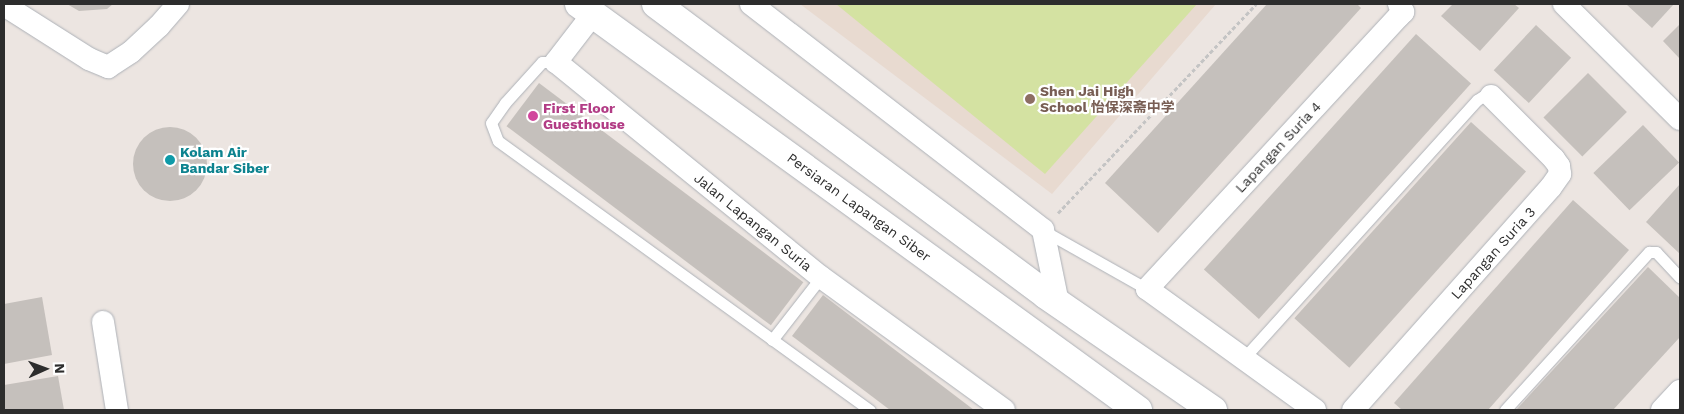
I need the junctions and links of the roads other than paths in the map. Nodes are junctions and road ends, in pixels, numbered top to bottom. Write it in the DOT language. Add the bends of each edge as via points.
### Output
graph roads {
  1 [pos="4,4"];
  2 [pos="178,4"];
  3 [pos="656,4"];
  4 [pos="751,4"];
  5 [pos="1399,4"];
  6 [pos="1564,4"];
  7 [pos="586,9"];
  8 [pos="556,62"];
  9 [pos="1491,96"];
  10 [pos="1680,119"];
  11 [pos="1042,230"];
  12 [pos="821,277"];
  13 [pos="1680,278"];
  14 [pos="1146,289"];
  15 [pos="1058,303"];
  16 [pos="103,322"];
  17 [pos="1106,338"];
  18 [pos="772,340"];
  19 [pos="1244,359"];
  20 [pos="1086,372"];
  21 [pos="1680,391"];
  22 [pos="117,410"];
  23 [pos="870,410"];
  24 [pos="1004,410"];
  25 [pos="1138,410"];
  26 [pos="1213,410"];
  27 [pos="1315,410"];
  28 [pos="1353,410"];
  29 [pos="1505,410"];
  30 [pos="1662,410"];
  1 -- 2 [label="street" via="89,59 108,67 132,52"];
  3 -- 15 [label="main road"];
  4 -- 11 [label="street"];
  5 -- 14 [label="street, Lapangan Suria 4" via="1403,12 1400,16"];
  6 -- 10 [label="street"];
  7 -- 8 [label="street"];
  7 -- 20 [label="main road, Persiaran Lapangan Siber"];
  8 -- 12 [label="street, Jalan Lapangan Suria"];
  8 -- 18 [label="lane" via="542,62 505,103 491,123 498,142"];
  9 -- 19 [label="lane" via="1485,95 1477,100"];
  9 -- 28 [label="street, Lapangan Suria 3" via="1554,159 1560,174"];
  11 -- 14 [label="lane"];
  11 -- 15 [label="street"];
  12 -- 18 [label="lane"];
  12 -- 24 [label="street, Jalan Lapangan Suria"];
  13 -- 29 [label="lane" via="1656,252 1649,252"];
  14 -- 19 [label="street"];
  15 -- 17 [label="main road"];
  16 -- 22 [label="street"];
  17 -- 20 [label="main road"];
  17 -- 26 [label="main road"];
  18 -- 23 [label="lane"];
  19 -- 27 [label="street"];
  20 -- 25 [label="main road, Persiaran Lapangan Siber"];
  21 -- 30 [label="street"];
}
